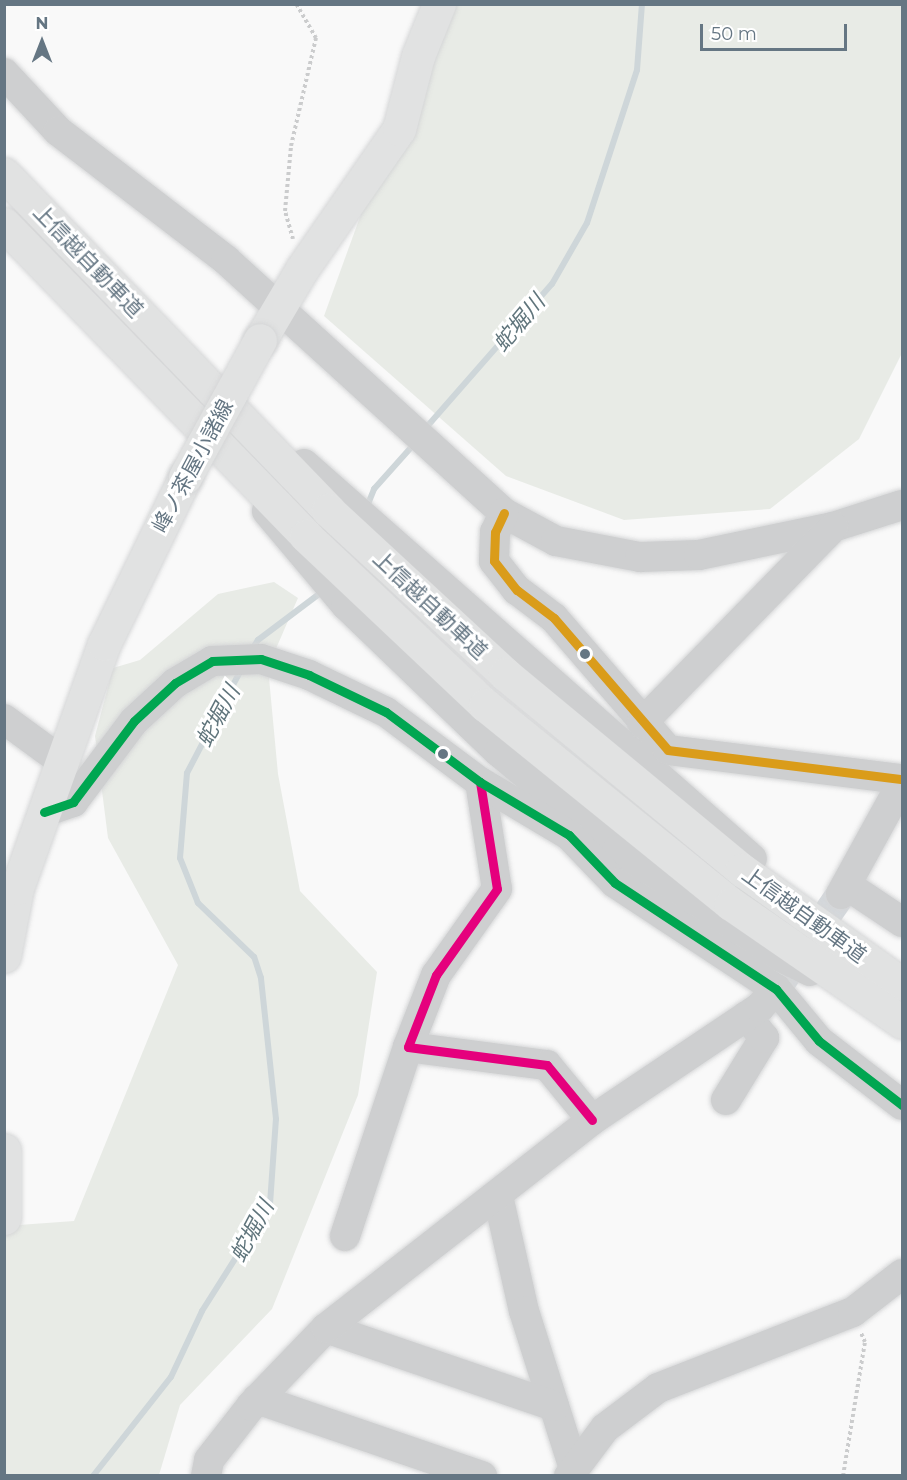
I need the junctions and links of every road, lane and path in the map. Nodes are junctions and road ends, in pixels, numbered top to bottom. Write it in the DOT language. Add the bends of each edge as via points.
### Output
graph roads {
  1 [pos="296,4"];
  2 [pos="440,4"];
  3 [pos="4,73"];
  4 [pos="4,174"];
  5 [pos="4,224"];
  6 [pos="302,269"];
  7 [pos="279,306"];
  8 [pos="903,505"];
  9 [pos="504,513"];
  10 [pos="833,527"];
  11 [pos="4,720"];
  12 [pos="642,723"];
  13 [pos="63,762"];
  14 [pos="903,781"];
  15 [pos="480,782"];
  16 [pos="44,812"];
  17 [pos="903,922"];
  18 [pos="4,956"];
  19 [pos="903,984"];
  20 [pos="777,989"];
  21 [pos="747,1016"];
  22 [pos="903,1022"];
  23 [pos="408,1047"];
  24 [pos="726,1100"];
  25 [pos="903,1105"];
  26 [pos="592,1120"];
  27 [pos="4,1150"];
  28 [pos="498,1196"];
  29 [pos="4,1218"];
  30 [pos="345,1236"];
  31 [pos="903,1274"];
  32 [pos="853,1312"];
  33 [pos="326,1328"];
  34 [pos="257,1399"];
  35 [pos="554,1406"];
  36 [pos="571,1472"];
  37 [pos="206,1476"];
  38 [pos="482,1476"];
  39 [pos="843,1476"];
  1 -- 6 [label="path" via="316,38 291,146 285,211"];
  2 -- 6 [label="main road, 峰ノ茶屋小諸線" via="418,56 399,129"];
  3 -- 7 [label="street" via="58,131"];
  4 -- 19 [label="main road, 上信越自動車道" via="135,310 334,504 630,781"];
  5 -- 22 [label="main road, 上信越自動車道" via="225,453 356,601 610,810"];
  6 -- 7 [label="main road, 峰ノ茶屋小諸線"];
  7 -- 9 [label="street"];
  7 -- 13 [label="main road, 峰ノ茶屋小諸線, bridge" via="185,477 104,644"];
  8 -- 10 [label="street"];
  9 -- 10 [label="street" via="556,541 640,557 699,555"];
  9 -- 12 [label="street" via="495,532 494,561 517,590 554,618"];
  10 -- 12 [label="street"];
  11 -- 13 [label="street"];
  12 -- 14 [label="street" via="668,750"];
  13 -- 16 [label="main road, 峰ノ茶屋小諸線"];
  14 -- 17 [label="street" via="845,890"];
  15 -- 16 [label="street" via="386,712 309,675 261,659 212,661 175,683 134,721 72,802"];
  15 -- 20 [label="street" via="569,835 615,883"];
  15 -- 23 [label="street" via="497,889 436,975"];
  16 -- 18 [label="main road, 峰ノ茶屋小諸線" via="17,888"];
  20 -- 21 [label="street"];
  20 -- 25 [label="street" via="819,1041"];
  21 -- 24 [label="street" via="764,1038"];
  21 -- 26 [label="street"];
  23 -- 26 [label="street" via="547,1065"];
  23 -- 30 [label="street"];
  26 -- 28 [label="street"];
  27 -- 29 [label="main road"];
  28 -- 33 [label="street"];
  28 -- 35 [label="street"];
  31 -- 32 [label="street"];
  32 -- 36 [label="street" via="658,1388 605,1428"];
  32 -- 39 [label="path" via="865,1342"];
  33 -- 34 [label="street"];
  33 -- 35 [label="street"];
  34 -- 37 [label="street" via="209,1460"];
  34 -- 38 [label="street"];
  35 -- 36 [label="street"];
}
